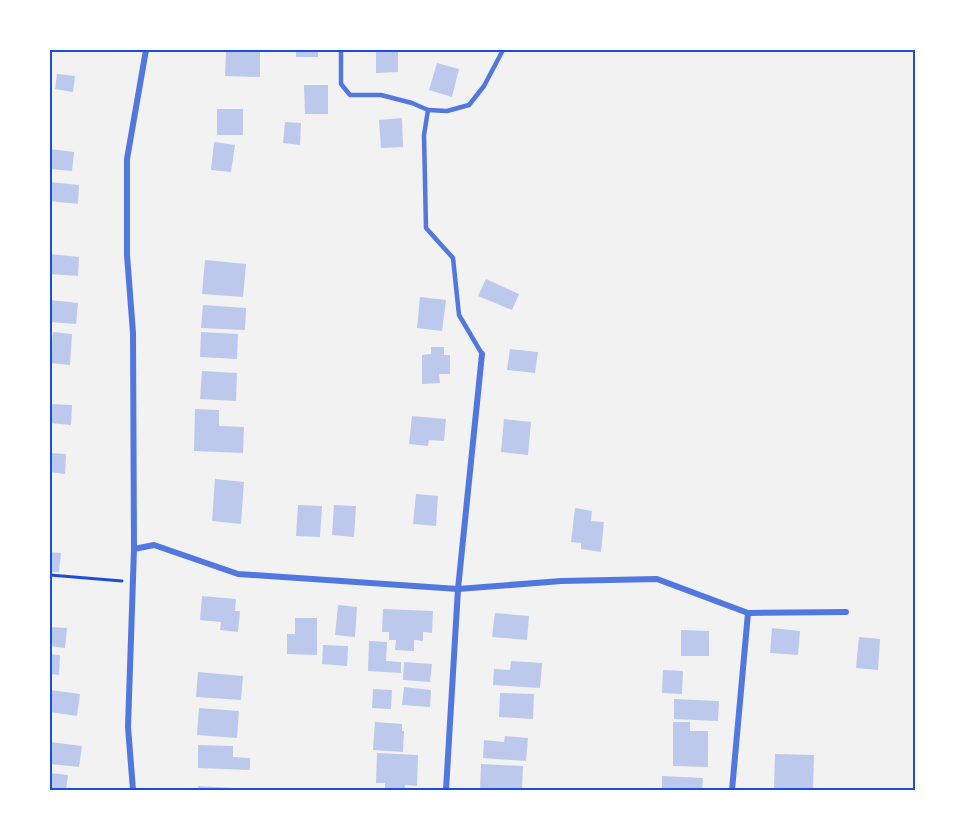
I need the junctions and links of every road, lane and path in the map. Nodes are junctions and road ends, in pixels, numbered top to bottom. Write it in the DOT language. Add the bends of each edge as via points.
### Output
graph roads {
  1 [pos="146,50"];
  2 [pos="341,50"];
  3 [pos="503,50"];
  4 [pos="428,110"];
  5 [pos="482,354"];
  6 [pos="134,549"];
  7 [pos="50,575"];
  8 [pos="133,582"];
  9 [pos="458,589"];
  10 [pos="846,612"];
  11 [pos="748,613"];
  12 [pos="133,790"];
  13 [pos="446,790"];
  14 [pos="732,790"];
  1 -- 6 [label="street" via="127,159"];
  2 -- 4 [label="lane" via="341,84 350,95 381,95"];
  3 -- 4 [label="lane" via="469,105 447,111"];
  4 -- 5 [label="lane" via="424,135 426,228 453,258 459,315"];
  5 -- 9 [label="street"];
  6 -- 8 [label="street"];
  6 -- 9 [label="street" via="154,545 238,574"];
  7 -- 8 [label="path"];
  8 -- 12 [label="street" via="128,727"];
  9 -- 11 [label="street" via="657,579"];
  9 -- 13 [label="street"];
  10 -- 11 [label="street"];
  11 -- 14 [label="street"];
}
